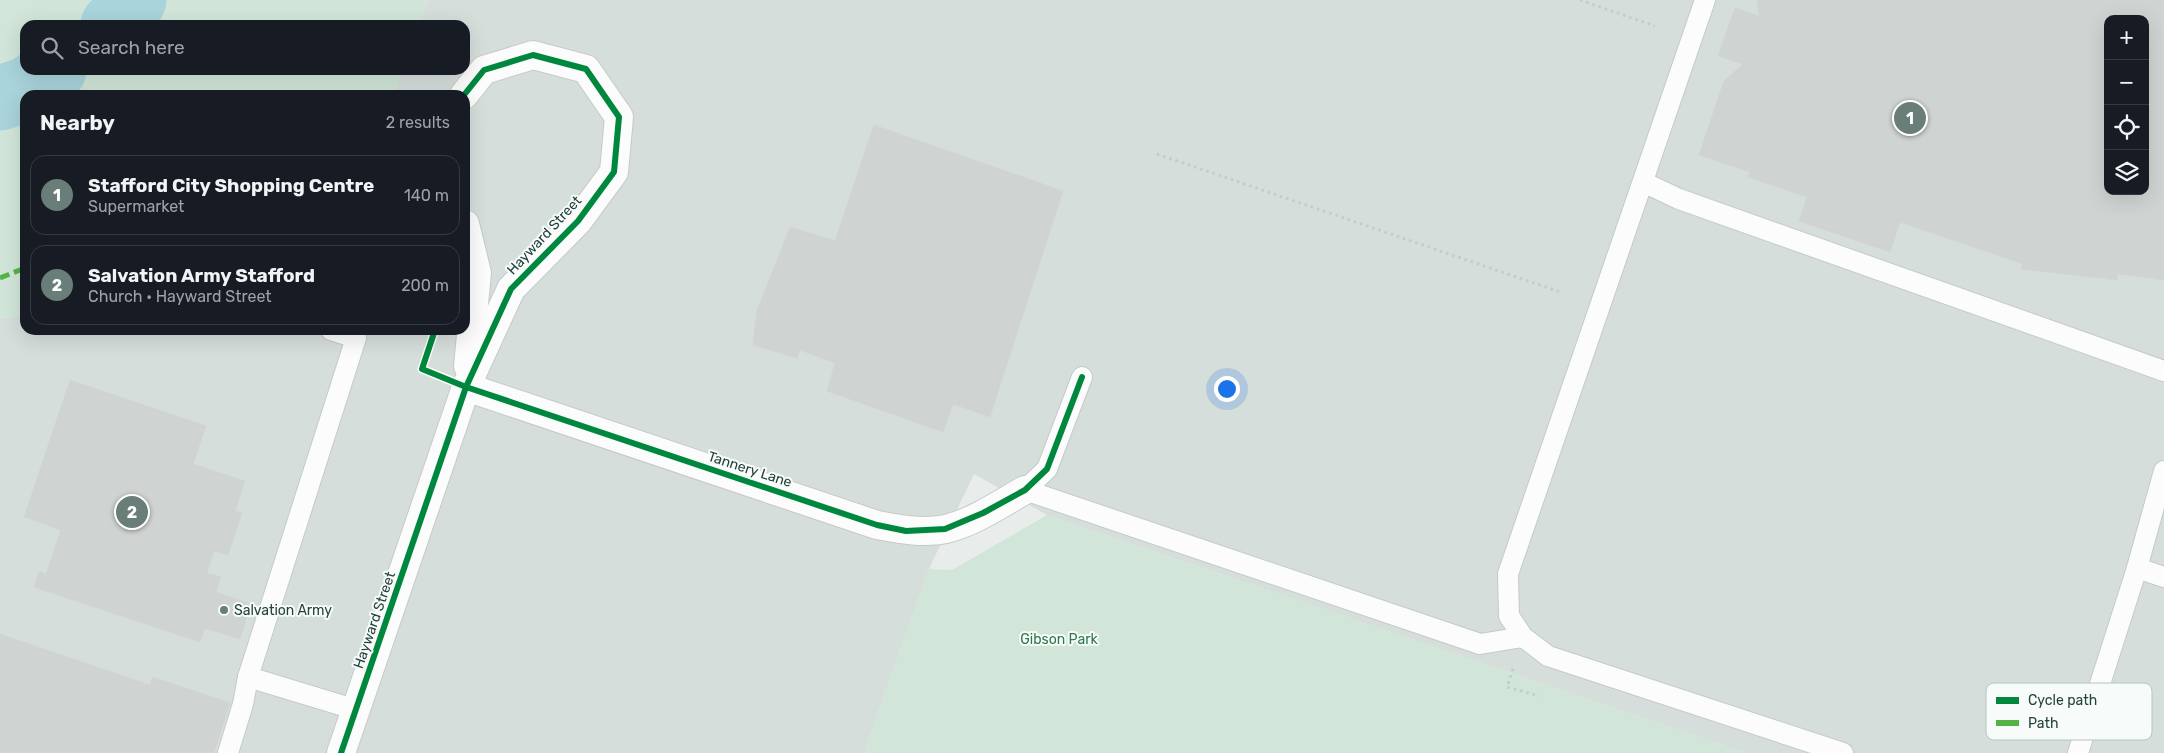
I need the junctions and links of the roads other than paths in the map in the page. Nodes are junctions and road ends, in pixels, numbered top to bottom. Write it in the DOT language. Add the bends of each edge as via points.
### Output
graph roads {
  1 [pos="1705,0"];
  2 [pos="468,90"];
  3 [pos="1643,182"];
  4 [pos="470,246"];
  5 [pos="347,335"];
  6 [pos="2164,371"];
  7 [pos="1082,376"];
  8 [pos="466,387"];
  9 [pos="2164,471"];
  10 [pos="1025,490"];
  11 [pos="2137,568"];
  12 [pos="2164,577"];
  13 [pos="1523,637"];
  14 [pos="248,677"];
  15 [pos="2100,683"];
  16 [pos="357,710"];
  17 [pos="2082,740"];
  18 [pos="228,753"];
  19 [pos="342,753"];
  20 [pos="1843,753"];
  21 [pos="2078,753"];
  1 -- 3 [label="lane"];
  2 -- 8 [label="street, Hayward Street" via="484,70 533,55 586,69 619,117 614,172 578,222 511,289"];
  3 -- 6 [label="lane" via="1679,199"];
  3 -- 13 [label="lane" via="1508,574 1509,616"];
  4 -- 8 [label="street, Hayward Street" via="476,273"];
  5 -- 14 [label="lane" via="356,338"];
  7 -- 10 [label="lane" via="1046,469"];
  8 -- 10 [label="street, Tannery Lane" via="906,531 945,529 984,514"];
  8 -- 16 [label="street, Hayward Street"];
  9 -- 11 [label="lane"];
  10 -- 13 [label="lane" via="1480,644"];
  11 -- 12 [label="lane"];
  11 -- 15 [label="lane"];
  13 -- 20 [label="lane" via="1548,656"];
  14 -- 16 [label="lane"];
  14 -- 18 [label="lane"];
  16 -- 19 [label="street, Hayward Street"];
  17 -- 21 [label="lane"];
}
